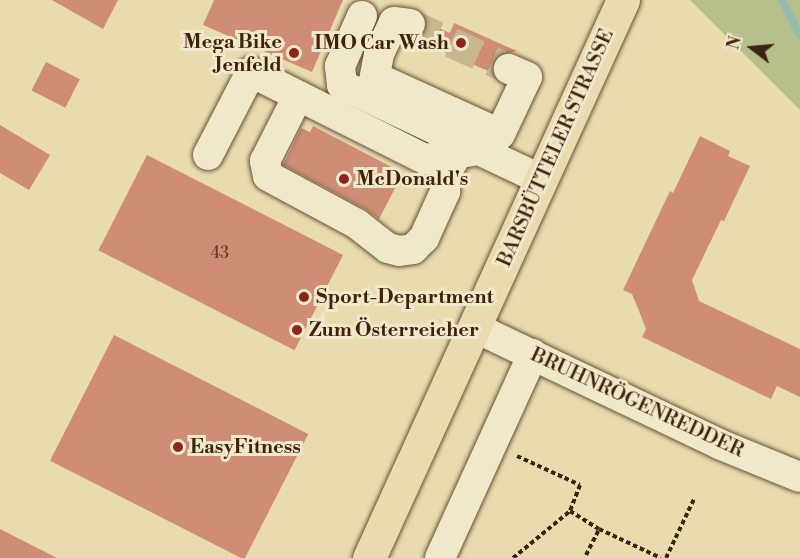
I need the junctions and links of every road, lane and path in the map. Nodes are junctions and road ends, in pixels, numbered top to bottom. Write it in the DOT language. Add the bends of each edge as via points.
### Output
graph roads {
  1 [pos="623,0"];
  2 [pos="362,16"];
  3 [pos="410,24"];
  4 [pos="509,69"];
  5 [pos="373,88"];
  6 [pos="298,96"];
  7 [pos="467,152"];
  8 [pos="208,155"];
  9 [pos="542,180"];
  10 [pos="476,328"];
  11 [pos="533,354"];
  12 [pos="492,445"];
  13 [pos="800,477"];
  14 [pos="694,499"];
  15 [pos="570,511"];
  16 [pos="599,529"];
  17 [pos="586,555"];
  18 [pos="369,558"];
  19 [pos="440,558"];
  20 [pos="513,558"];
  21 [pos="661,558"];
  22 [pos="666,558"];
  1 -- 9 [label="main road, BARSBÜTTELER STRASSE"];
  2 -- 5 [label="street" via="340,66 342,85"];
  3 -- 5 [label="street" via="394,22 379,54"];
  4 -- 5 [label="street" via="527,77 500,134"];
  5 -- 7 [label="street"];
  6 -- 7 [label="street" via="425,159"];
  6 -- 7 [label="street" via="265,161 268,176 357,224 388,248 414,249 424,238 446,192 445,175"];
  6 -- 8 [label="street" via="251,72"];
  7 -- 9 [label="street"];
  9 -- 10 [label="main road, BARSBÜTTELER STRASSE"];
  10 -- 11 [label="street, BRUHNRÖGENREDDER"];
  10 -- 18 [label="main road, BARSBÜTTELER STRASSE"];
  11 -- 12 [label="street"];
  11 -- 13 [label="street, BRUHNRÖGENREDDER" via="719,444"];
  12 -- 15 [label="path" via="580,485"];
  12 -- 19 [label="street"];
  14 -- 22 [label="path"];
  15 -- 16 [label="path"];
  15 -- 20 [label="path"];
  16 -- 17 [label="path"];
  16 -- 21 [label="path"];
}
